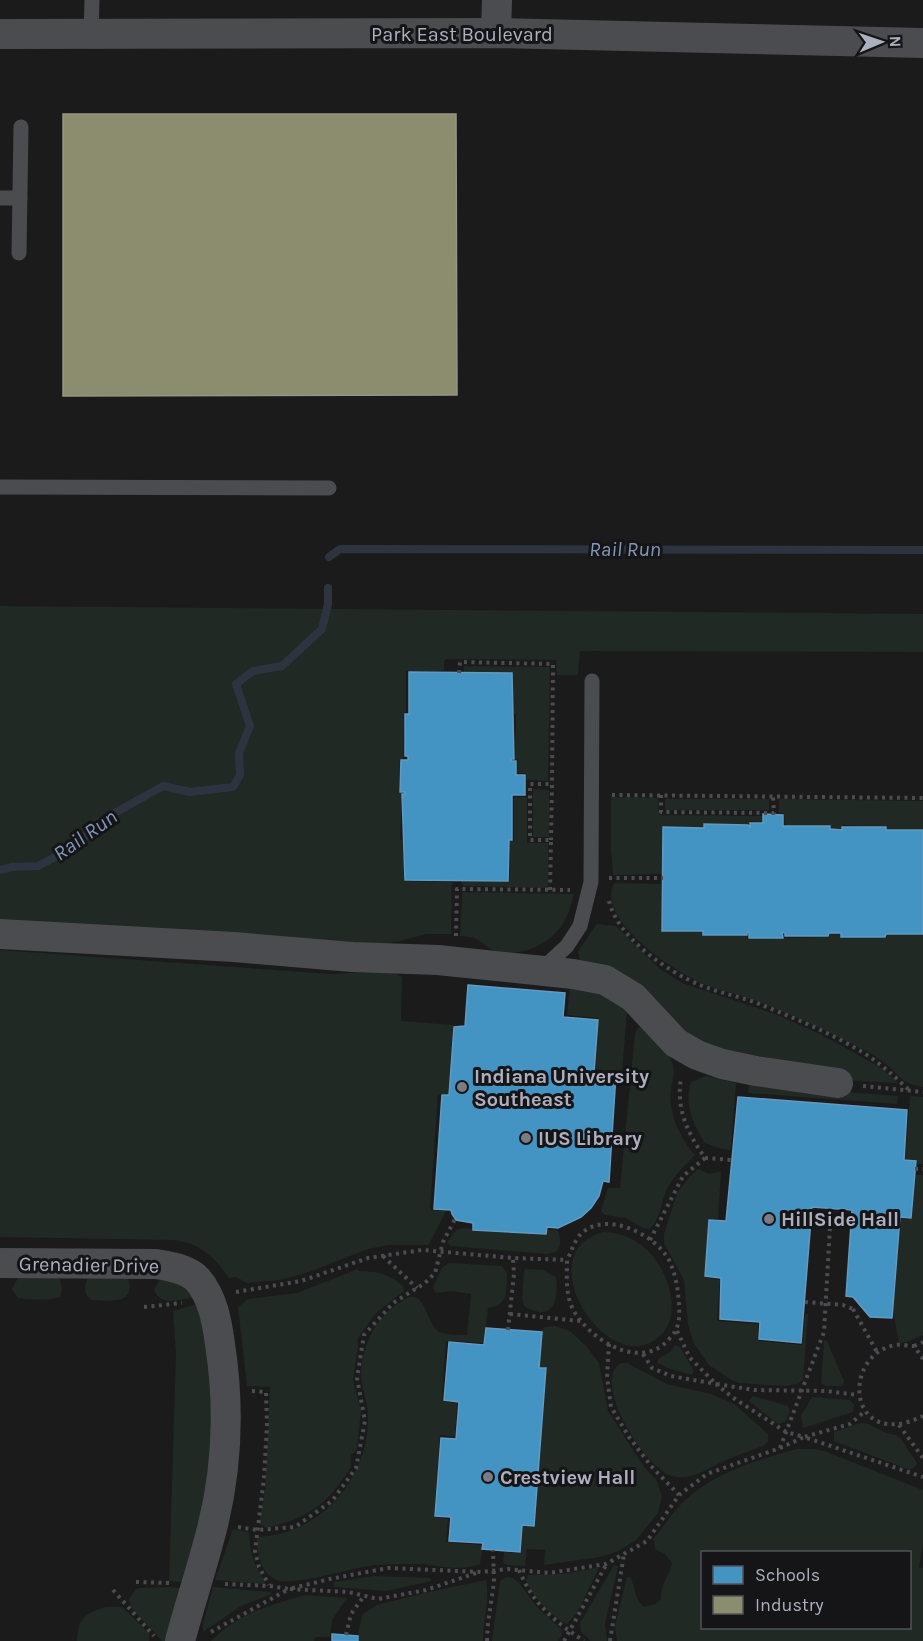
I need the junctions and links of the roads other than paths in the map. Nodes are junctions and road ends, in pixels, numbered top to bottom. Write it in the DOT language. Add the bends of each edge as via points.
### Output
graph roads {
  1 [pos="92,0"];
  2 [pos="497,0"];
  3 [pos="496,33"];
  4 [pos="0,34"];
  5 [pos="91,35"];
  6 [pos="923,43"];
  7 [pos="21,127"];
  8 [pos="0,198"];
  9 [pos="20,198"];
  10 [pos="19,253"];
  11 [pos="0,487"];
  12 [pos="329,488"];
  13 [pos="592,681"];
  14 [pos="0,933"];
  15 [pos="541,970"];
  16 [pos="838,1083"];
  17 [pos="0,1263"];
  18 [pos="192,1638"];
  1 -- 5 [label="lane"];
  2 -- 3 [label="street"];
  3 -- 5 [label="street, Park East Boulevard"];
  3 -- 6 [label="street, Park East Boulevard"];
  4 -- 5 [label="street, Park East Boulevard"];
  7 -- 9 [label="lane"];
  8 -- 9 [label="lane"];
  9 -- 10 [label="lane"];
  11 -- 12 [label="lane"];
  13 -- 15 [label="lane" via="591,882 580,926 567,946"];
  14 -- 15 [label="street" via="455,961"];
  15 -- 16 [label="street" via="604,980 633,997 676,1043 722,1064"];
  17 -- 18 [label="street, Grenadier Drive" via="156,1264 177,1268 196,1278 210,1300 223,1364 226,1413 220,1488 196,1583"];
}
